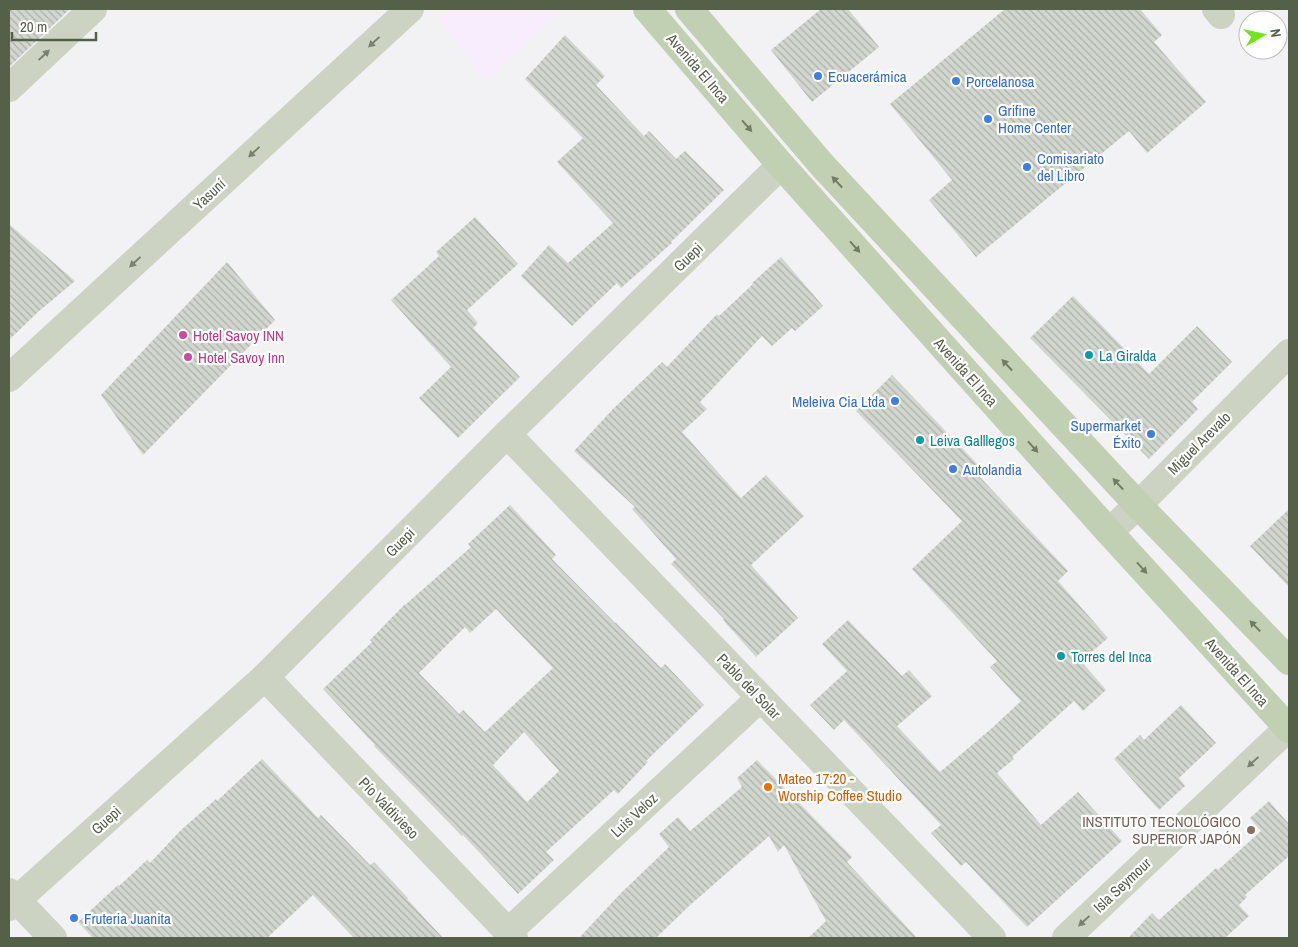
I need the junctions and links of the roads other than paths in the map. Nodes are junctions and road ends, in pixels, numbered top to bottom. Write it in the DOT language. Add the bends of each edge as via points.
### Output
graph roads {
  1 [pos="93,9"];
  2 [pos="410,9"];
  3 [pos="647,9"];
  4 [pos="689,9"];
  5 [pos="9,88"];
  6 [pos="781,165"];
  7 [pos="1289,353"];
  8 [pos="9,378"];
  9 [pos="507,434"];
  10 [pos="1138,505"];
  11 [pos="1109,532"];
  12 [pos="1289,661"];
  13 [pos="265,677"];
  14 [pos="760,698"];
  15 [pos="1289,729"];
  16 [pos="11,900"];
  17 [pos="511,935"];
  18 [pos="53,938"];
  19 [pos="992,938"];
  20 [pos="1066,938"];
  5 -- 1 [label="street, one-way"];
  2 -- 8 [label="street, Yasuní, one-way"];
  3 -- 6 [label="main road, Avenida El Inca, one-way"];
  10 -- 4 [label="main road, Avenida El Inca, one-way" via="822,166"];
  6 -- 9 [label="street, Guepi"];
  6 -- 11 [label="main road, Avenida El Inca, one-way"];
  7 -- 10 [label="street, Miguel Arevalo"];
  9 -- 13 [label="street, Guepi"];
  9 -- 14 [label="street, Pablo del Solar"];
  10 -- 11 [label="street, Miguel Arevalo"];
  12 -- 10 [label="main road, Avenida El Inca, one-way"];
  11 -- 15 [label="main road, Avenida El Inca, one-way"];
  13 -- 16 [label="street, Guepi"];
  13 -- 17 [label="street, Pío Valdivieso"];
  14 -- 17 [label="street, Luis Veloz"];
  14 -- 19 [label="street, Pablo del Solar"];
  15 -- 20 [label="street, Isla Seymour, one-way"];
  16 -- 18 [label="street"];
}
